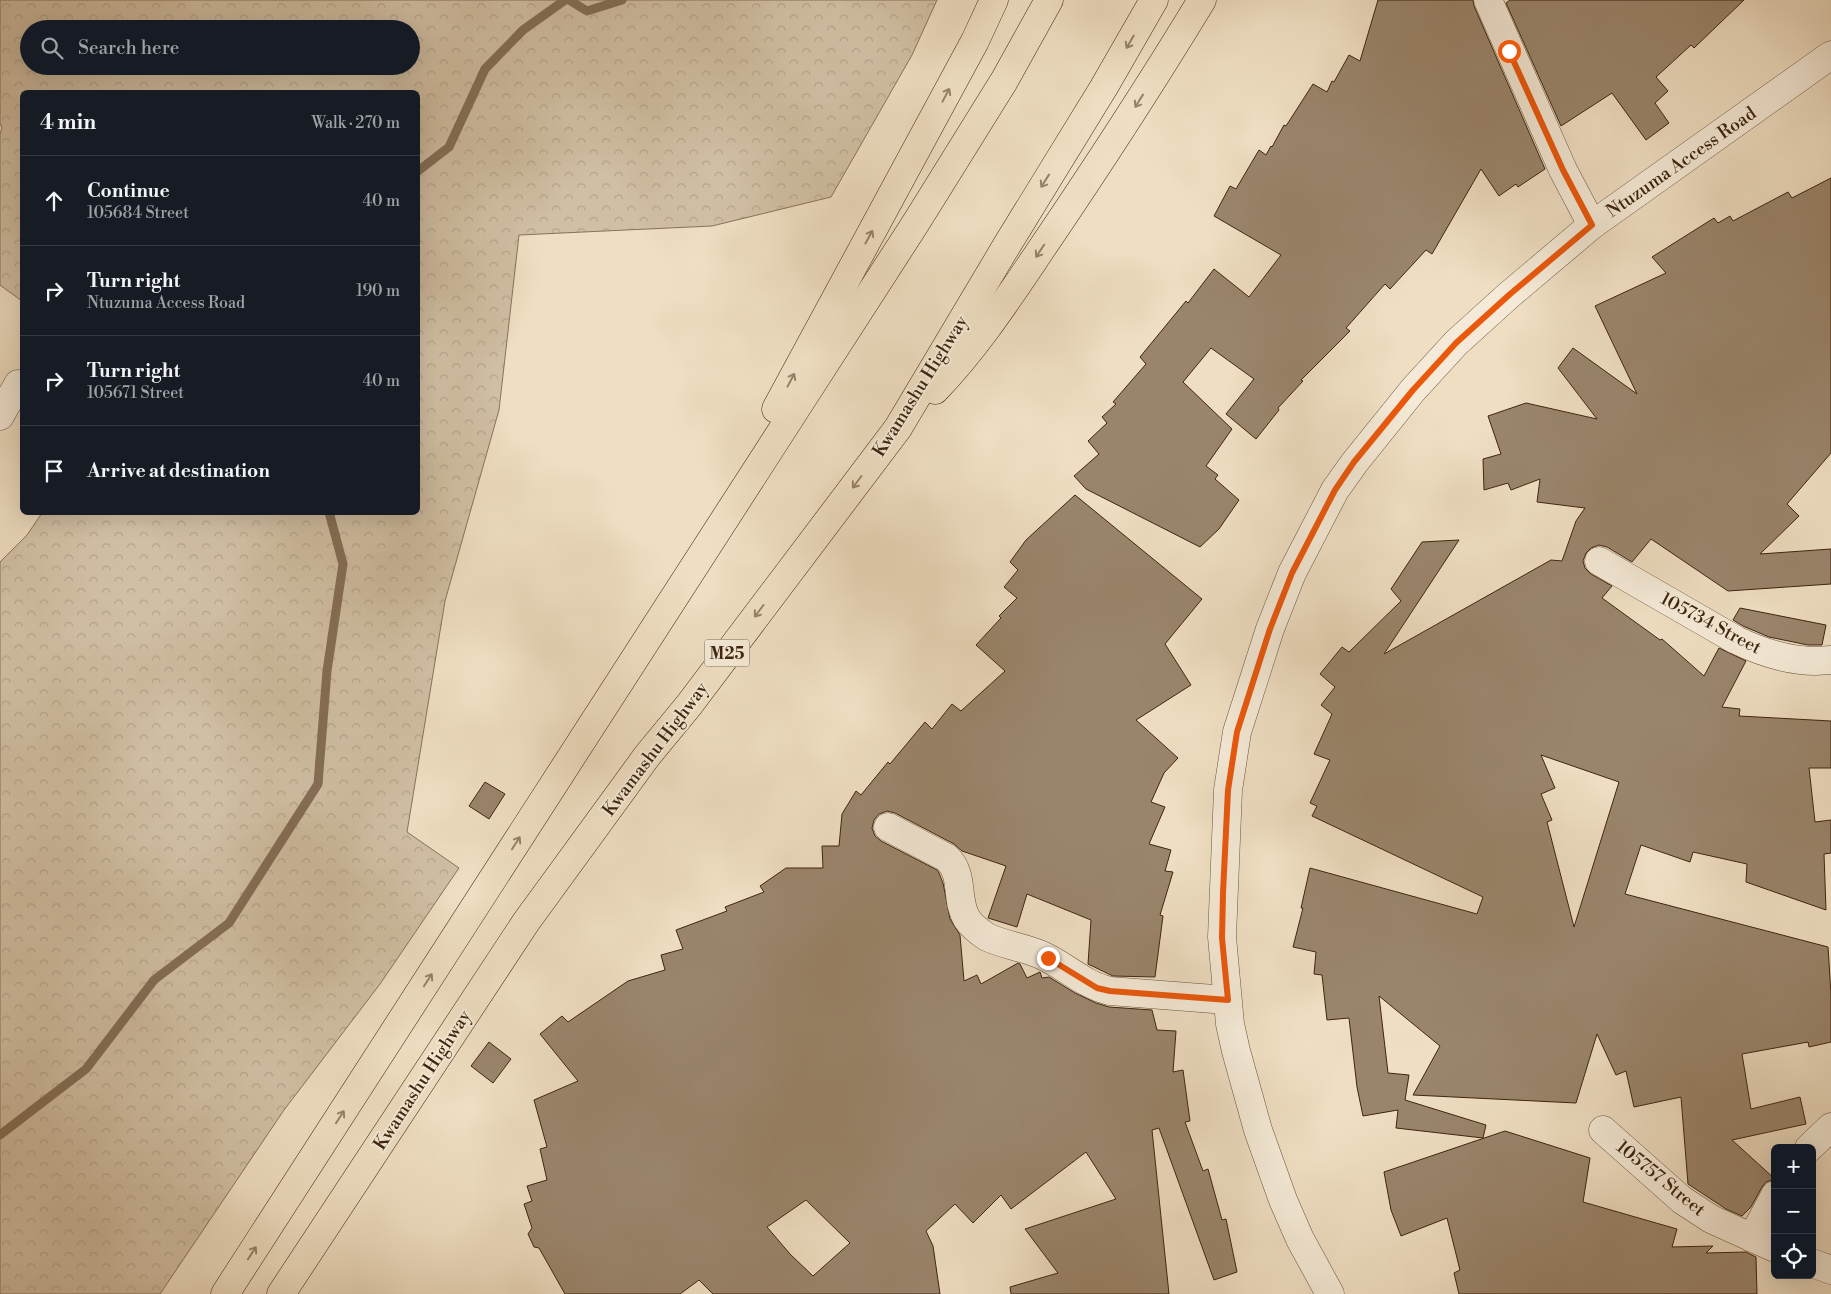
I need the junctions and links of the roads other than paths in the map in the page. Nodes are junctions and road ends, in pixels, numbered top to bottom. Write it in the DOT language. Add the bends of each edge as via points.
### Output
graph roads {
  1 [pos="994,0"];
  2 [pos="1049,0"];
  3 [pos="1154,0"];
  4 [pos="1202,0"];
  5 [pos="1488,0"];
  6 [pos="1831,55"];
  7 [pos="1592,225"];
  8 [pos="18,384"];
  9 [pos="0,416"];
  10 [pos="898,428"];
  11 [pos="1599,561"];
  12 [pos="695,563"];
  13 [pos="1831,660"];
  14 [pos="888,827"];
  15 [pos="1228,1000"];
  16 [pos="1831,1127"];
  17 [pos="1603,1130"];
  18 [pos="1813,1144"];
  19 [pos="1771,1211"];
  20 [pos="1763,1243"];
  21 [pos="1816,1264"];
  22 [pos="1831,1270"];
  23 [pos="225,1294"];
  24 [pos="281,1294"];
  25 [pos="1330,1294"];
  12 -- 1 [label="main road, one-way"];
  2 -- 12 [label="main road" via="1004,81 917,221"];
  3 -- 10 [label="main road, Kwamashu Highway / M25, one-way"];
  4 -- 10 [label="main road, one-way" via="1091,176 1020,280 947,378"];
  5 -- 7 [label="street" via="1563,170"];
  6 -- 7 [label="street, Ntuzuma Access Road"];
  7 -- 15 [label="street, Ntuzuma Access Road" via="1456,343 1413,390 1335,490 1292,573 1237,732 1228,790 1222,938"];
  8 -- 9 [label="street"];
  10 -- 24 [label="main road, Kwamashu Highway / M25, one-way" via="647,756 526,922"];
  11 -- 13 [label="street, 105734 Street" via="1756,649 1802,660"];
  23 -- 12 [label="main road, one-way"];
  14 -- 15 [label="street" via="951,862 958,877 964,914 987,937 1037,953 1097,988"];
  15 -- 25 [label="street, Ntuzuma Access Road" via="1240,1067 1270,1167 1300,1239"];
  16 -- 18 [label="street"];
  17 -- 20 [label="street, 105757 Street" via="1682,1200"];
  19 -- 20 [label="street"];
  21 -- 22 [label="street"];
}
